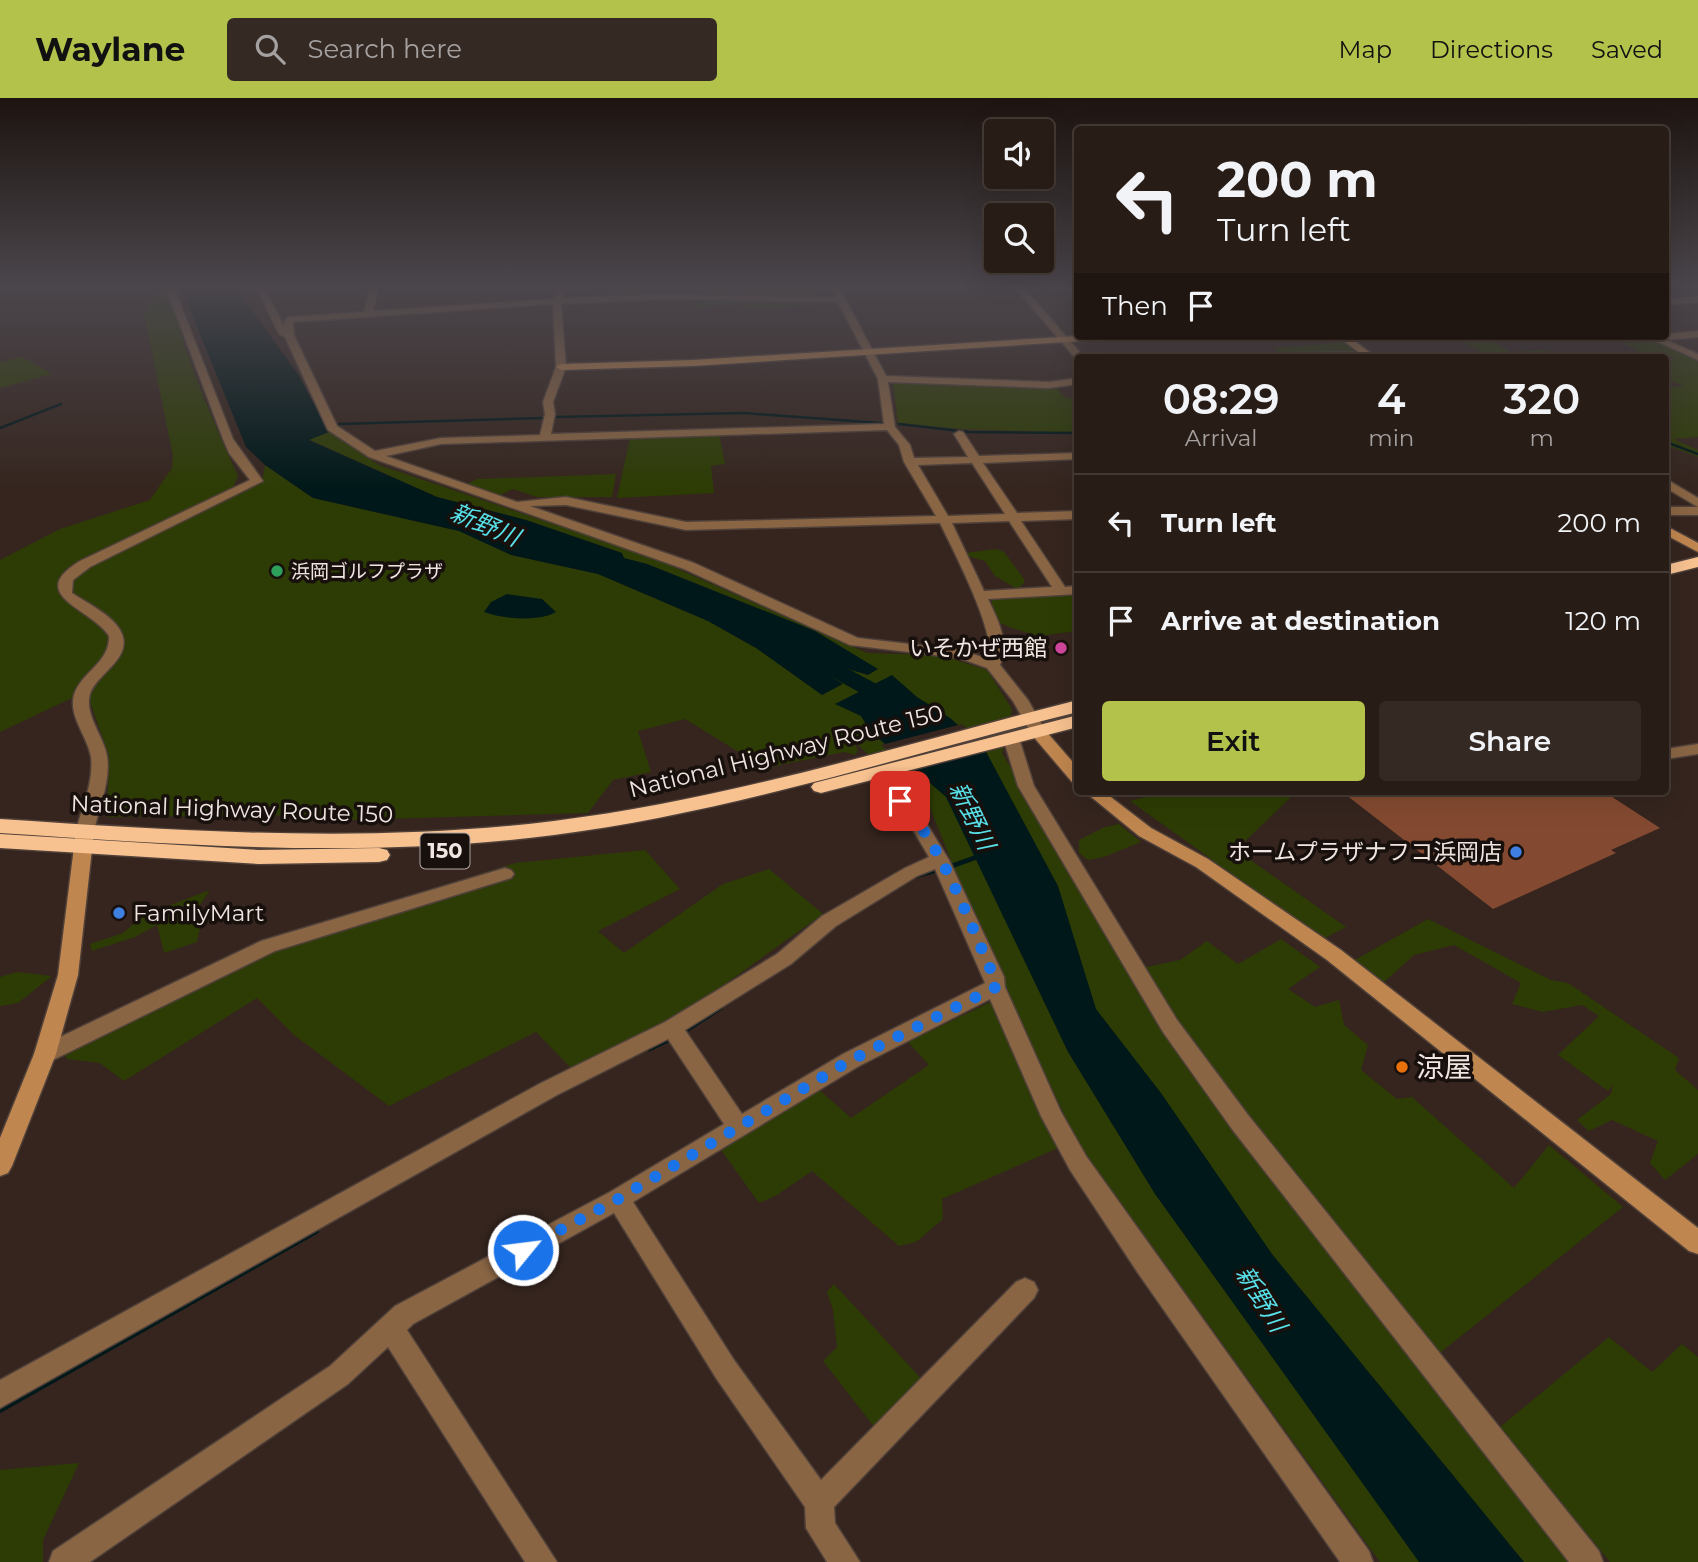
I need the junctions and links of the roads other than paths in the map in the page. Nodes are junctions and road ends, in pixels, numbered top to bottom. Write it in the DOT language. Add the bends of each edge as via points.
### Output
graph roads {
  1 [pos="195,353"];
  2 [pos="297,353"];
  3 [pos="560,353"];
  4 [pos="848,353"];
  5 [pos="870,353"];
  6 [pos="561,367"];
  7 [pos="883,379"];
  8 [pos="1074,382"];
  9 [pos="890,427"];
  10 [pos="959,434"];
  11 [pos="545,437"];
  12 [pos="373,455"];
  13 [pos="1074,456"];
  14 [pos="975,459"];
  15 [pos="910,462"];
  16 [pos="1669,485"];
  17 [pos="1698,503"];
  18 [pos="512,505"];
  19 [pos="1698,510"];
  20 [pos="1669,512"];
  21 [pos="1074,515"];
  22 [pos="1013,517"];
  23 [pos="945,520"];
  24 [pos="1669,532"];
  25 [pos="1698,549"];
  26 [pos="1669,557"];
  27 [pos="1698,562"];
  28 [pos="1669,569"];
  29 [pos="1074,590"];
  30 [pos="1060,591"];
  31 [pos="980,595"];
  32 [pos="992,665"];
  33 [pos="1074,708"];
  34 [pos="1074,721"];
  35 [pos="1034,724"];
  36 [pos="998,737"];
  37 [pos="1698,749"];
  38 [pos="1669,754"];
  39 [pos="877,768"];
  40 [pos="1074,773"];
  41 [pos="1097,795"];
  42 [pos="0,826"];
  43 [pos="85,838"];
  44 [pos="0,841"];
  45 [pos="940,860"];
  46 [pos="505,874"];
  47 [pos="996,987"];
  48 [pos="672,1028"];
  49 [pos="45,1054"];
  50 [pos="738,1127"];
  51 [pos="0,1166"];
  52 [pos="618,1199"];
  53 [pos="1698,1243"];
  54 [pos="1025,1290"];
  55 [pos="391,1329"];
  56 [pos="0,1395"];
  57 [pos="819,1502"];
  58 [pos="64,1562"];
  59 [pos="542,1562"];
  60 [pos="845,1562"];
  61 [pos="1358,1562"];
  62 [pos="1588,1562"];
  1 -- 43 [label="street" via="228,439 257,481 85,564 66,580 66,595 116,632 117,640 83,693 81,705 99,757 100,778"];
  2 -- 12 [label="street" via="332,428"];
  3 -- 6 [label="street"];
  4 -- 6 [label="street"];
  5 -- 7 [label="street"];
  6 -- 11 [label="street" via="548,402"];
  7 -- 8 [label="street" via="1049,385"];
  7 -- 9 [label="street"];
  9 -- 11 [label="street"];
  9 -- 15 [label="street"];
  10 -- 14 [label="street"];
  11 -- 12 [label="street" via="442,441"];
  12 -- 18 [label="street"];
  13 -- 14 [label="street"];
  14 -- 15 [label="street"];
  14 -- 22 [label="street"];
  15 -- 23 [label="street"];
  16 -- 17 [label="street"];
  18 -- 23 [label="street" via="566,501 709,527"];
  18 -- 32 [label="street" via="689,566 855,642 961,654"];
  19 -- 20 [label="street"];
  21 -- 22 [label="street"];
  22 -- 23 [label="street"];
  22 -- 30 [label="street"];
  23 -- 31 [label="street"];
  24 -- 25 [label="street"];
  25 -- 26 [label="highway"];
  27 -- 28 [label="highway"];
  29 -- 30 [label="street"];
  30 -- 31 [label="street"];
  31 -- 32 [label="street" via="996,637 998,653"];
  32 -- 35 [label="street"];
  33 -- 35 [label="highway, National Highway Route 150 / 150"];
  34 -- 35 [label="highway, National Highway Route 150 / 150"];
  35 -- 36 [label="highway, National Highway Route 150 / 150"];
  35 -- 40 [label="street"];
  36 -- 39 [label="highway, National Highway Route 150 / 150"];
  36 -- 62 [label="street" via="1170,1026 1240,1122"];
  37 -- 38 [label="street"];
  39 -- 43 [label="highway, National Highway Route 150 / 150" via="691,818 491,848 259,857"];
  39 -- 45 [label="street"];
  41 -- 53 [label="street" via="1145,832 1202,863 1334,955"];
  42 -- 43 [label="highway, National Highway Route 150 / 150"];
  43 -- 44 [label="highway, National Highway Route 150 / 150"];
  43 -- 49 [label="street" via="68,975"];
  45 -- 47 [label="street"];
  45 -- 48 [label="street" via="829,921 784,959"];
  46 -- 49 [label="street" via="268,946"];
  47 -- 50 [label="street" via="851,1060"];
  47 -- 61 [label="street" via="1078,1163"];
  48 -- 50 [label="street"];
  48 -- 56 [label="street" via="548,1089"];
  49 -- 51 [label="street"];
  50 -- 52 [label="street"];
  52 -- 55 [label="street" via="404,1315"];
  52 -- 57 [label="street" via="725,1369"];
  54 -- 57 [label="street"];
  55 -- 58 [label="street" via="339,1375"];
  55 -- 59 [label="street"];
  57 -- 60 [label="street" via="821,1528"];
}
